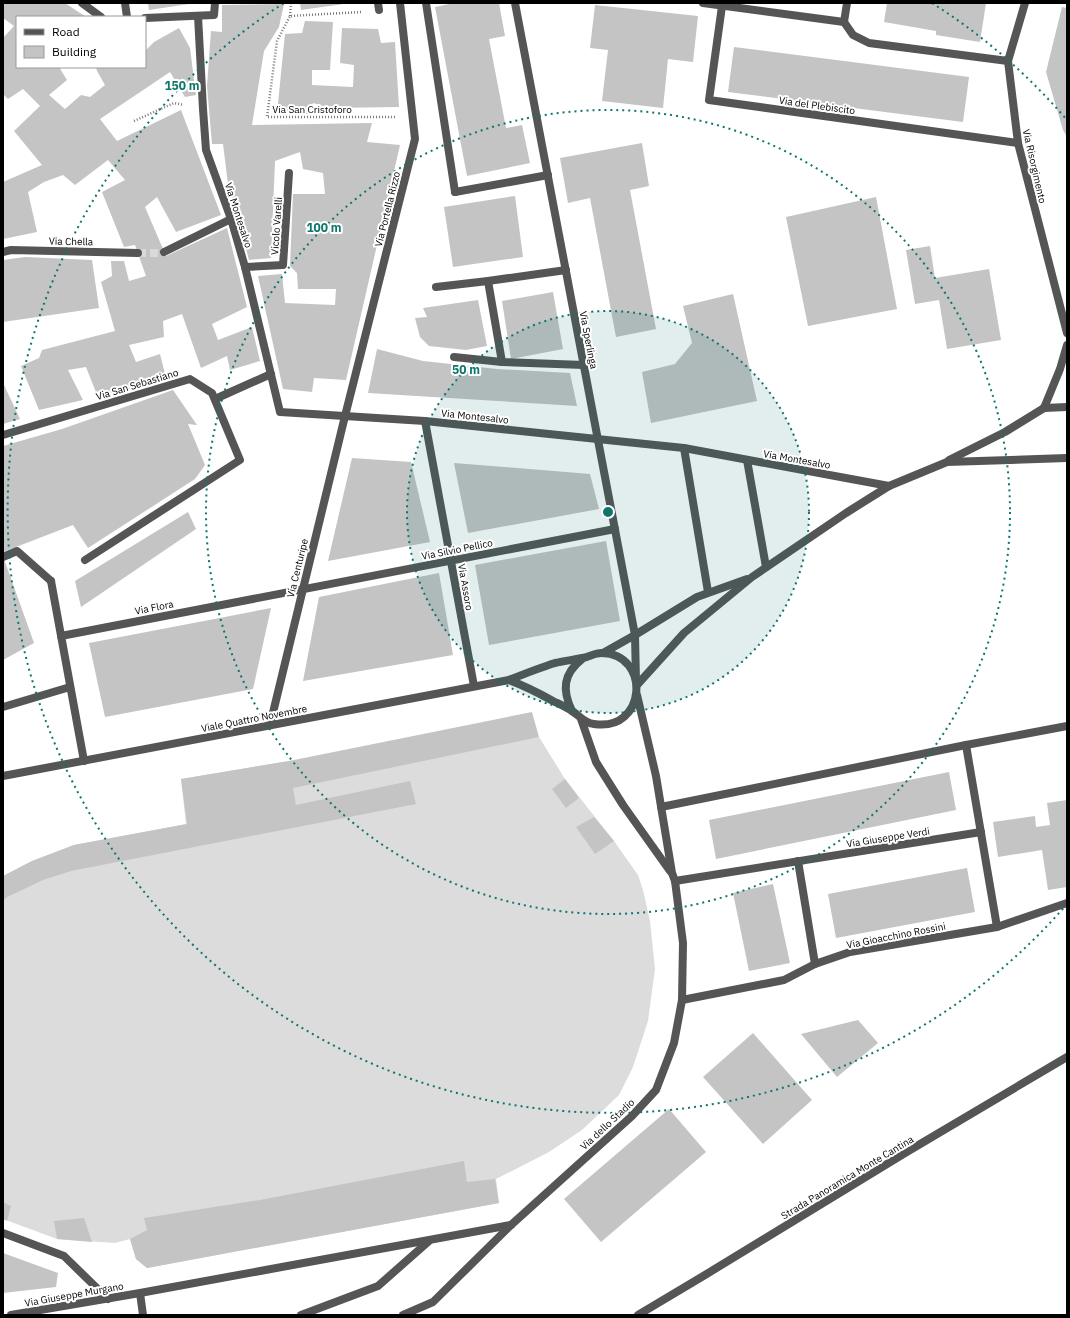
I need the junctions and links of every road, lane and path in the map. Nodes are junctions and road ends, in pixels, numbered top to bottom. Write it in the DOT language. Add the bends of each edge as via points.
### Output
graph roads {
  1 [pos="82,3"];
  2 [pos="125,3"];
  3 [pos="215,3"];
  4 [pos="291,3"];
  5 [pos="400,3"];
  6 [pos="426,3"];
  7 [pos="515,3"];
  8 [pos="703,3"];
  9 [pos="847,3"];
  10 [pos="1025,3"];
  11 [pos="722,6"];
  12 [pos="378,7"];
  13 [pos="100,16"];
  14 [pos="127,16"];
  15 [pos="198,16"];
  16 [pos="290,16"];
  17 [pos="146,18"];
  18 [pos="844,22"];
  19 [pos="1008,61"];
  20 [pos="203,109"];
  21 [pos="412,117"];
  22 [pos="134,121"];
  23 [pos="1018,143"];
  24 [pos="289,173"];
  25 [pos="548,175"];
  26 [pos="231,218"];
  27 [pos="3,252"];
  28 [pos="138,252"];
  29 [pos="164,252"];
  30 [pos="245,267"];
  31 [pos="566,270"];
  32 [pos="488,281"];
  33 [pos="436,287"];
  34 [pos="1067,333"];
  35 [pos="1067,345"];
  36 [pos="454,357"];
  37 [pos="502,362"];
  38 [pos="584,365"];
  39 [pos="270,374"];
  40 [pos="215,399"];
  41 [pos="1044,408"];
  42 [pos="1067,408"];
  43 [pos="345,416"];
  44 [pos="425,421"];
  45 [pos="3,436"];
  46 [pos="598,439"];
  47 [pos="684,448"];
  48 [pos="1067,458"];
  49 [pos="747,460"];
  50 [pos="946,462"];
  51 [pos="889,486"];
  52 [pos="615,529"];
  53 [pos="3,557"];
  54 [pos="85,560"];
  55 [pos="451,560"];
  56 [pos="766,567"];
  57 [pos="752,577"];
  58 [pos="302,589"];
  59 [pos="708,592"];
  60 [pos="636,635"];
  61 [pos="61,636"];
  62 [pos="603,653"];
  63 [pos="584,658"];
  64 [pos="509,680"];
  65 [pos="474,686"];
  66 [pos="637,686"];
  67 [pos="70,687"];
  68 [pos="3,708"];
  69 [pos="572,711"];
  70 [pos="581,719"];
  71 [pos="270,725"];
  72 [pos="1067,726"];
  73 [pos="966,745"];
  74 [pos="84,761"];
  75 [pos="3,776"];
  76 [pos="661,807"];
  77 [pos="981,832"];
  78 [pos="798,861"];
  79 [pos="673,877"];
  80 [pos="1067,902"];
  81 [pos="997,927"];
  82 [pos="815,964"];
  83 [pos="682,1000"];
  84 [pos="1067,1057"];
  85 [pos="511,1226"];
  86 [pos="3,1233"];
  87 [pos="430,1240"];
  88 [pos="140,1293"];
  89 [pos="108,1299"];
  90 [pos="11,1315"];
  91 [pos="143,1315"];
  92 [pos="301,1315"];
  93 [pos="403,1315"];
  94 [pos="638,1315"];
  1 -- 13 [label="street"];
  2 -- 14 [label="street"];
  3 -- 15 [label="street" via="214,15"];
  4 -- 16 [label="path, Via San Cristoforo"];
  5 -- 21 [label="street, Via Portella Rizzo"];
  6 -- 25 [label="street" via="455,192"];
  7 -- 25 [label="street, Via Sperlinga"];
  8 -- 11 [label="street"];
  9 -- 18 [label="street"];
  10 -- 19 [label="street, Via Risorgimento"];
  11 -- 18 [label="street"];
  11 -- 23 [label="street, Via del Plebiscito" via="709,100"];
  12 -- 16 [label="path"];
  15 -- 17 [label="street"];
  15 -- 20 [label="street, Via Montesalvo"];
  16 -- 21 [label="path, Via San Cristoforo" via="277,41 267,117"];
  18 -- 19 [label="street" via="853,35 869,43"];
  19 -- 23 [label="street, Via Risorgimento"];
  20 -- 22 [label="path" via="174,103"];
  20 -- 26 [label="street, Via Montesalvo" via="206,150"];
  21 -- 43 [label="street, Via Portella Rizzo" via="415,139"];
  23 -- 34 [label="street, Via Risorgimento"];
  24 -- 30 [label="street, Vicolo Varelli" via="283,265"];
  25 -- 31 [label="street, Via Sperlinga"];
  26 -- 29 [label="street"];
  26 -- 30 [label="street, Via Montesalvo"];
  27 -- 28 [label="street, Via Chella"];
  30 -- 39 [label="street, Via Montesalvo"];
  31 -- 32 [label="street"];
  31 -- 38 [label="street, Via Sperlinga"];
  32 -- 33 [label="street"];
  32 -- 37 [label="street"];
  35 -- 41 [label="street"];
  36 -- 37 [label="street"];
  37 -- 38 [label="street"];
  38 -- 46 [label="street, Via Sperlinga"];
  39 -- 40 [label="street"];
  39 -- 43 [label="street, Via Montesalvo" via="280,412"];
  40 -- 45 [label="street, Via San Sebastiano" via="212,393 190,379"];
  40 -- 54 [label="street, Via San Sebastiano" via="240,460"];
  41 -- 42 [label="street"];
  41 -- 50 [label="street" via="1005,432"];
  43 -- 44 [label="street, Via Montesalvo"];
  43 -- 58 [label="street, Via Centuripe"];
  44 -- 46 [label="street, Via Montesalvo"];
  44 -- 55 [label="street, Via Assoro"];
  46 -- 47 [label="street, Via Montesalvo"];
  46 -- 52 [label="street, Via Sperlinga"];
  47 -- 49 [label="street, Via Montesalvo"];
  47 -- 59 [label="street"];
  48 -- 50 [label="street"];
  49 -- 51 [label="street, Via Montesalvo"];
  49 -- 56 [label="street"];
  50 -- 51 [label="street"];
  51 -- 56 [label="street"];
  52 -- 55 [label="street, Via Silvio Pellico"];
  52 -- 60 [label="street, Via Sperlinga"];
  53 -- 61 [label="street" via="17,552 51,581"];
  55 -- 58 [label="street, Via Silvio Pellico"];
  55 -- 65 [label="street, Via Assoro"];
  56 -- 57 [label="street"];
  57 -- 59 [label="street"];
  57 -- 66 [label="street" via="684,633"];
  58 -- 61 [label="street, Via Flora"];
  58 -- 71 [label="street, Via Centuripe"];
  59 -- 60 [label="street"];
  60 -- 62 [label="street"];
  60 -- 66 [label="street, Via Sperlinga"];
  61 -- 67 [label="street"];
  62 -- 63 [label="street"];
  62 -- 66 [label="street" via="624,661 632,670"];
  63 -- 64 [label="street, Viale Quattro Novembre" via="555,663"];
  63 -- 69 [label="street" via="574,665 565,688"];
  64 -- 65 [label="street, Viale Quattro Novembre"];
  64 -- 69 [label="street" via="530,688"];
  65 -- 71 [label="street, Viale Quattro Novembre"];
  66 -- 70 [label="street" via="634,705 627,715 617,722 592,724"];
  66 -- 76 [label="street, Via dello Stadio"];
  67 -- 68 [label="street"];
  67 -- 74 [label="street"];
  69 -- 70 [label="street"];
  70 -- 79 [label="street" via="596,762"];
  71 -- 74 [label="street, Viale Quattro Novembre"];
  72 -- 73 [label="street"];
  73 -- 76 [label="street"];
  73 -- 77 [label="street"];
  74 -- 75 [label="street, Viale Quattro Novembre"];
  76 -- 79 [label="street, Via dello Stadio"];
  77 -- 78 [label="street, Via Giuseppe Verdi"];
  77 -- 81 [label="street"];
  78 -- 79 [label="street, Via Giuseppe Verdi"];
  78 -- 82 [label="street"];
  79 -- 83 [label="street, Via dello Stadio" via="683,943"];
  80 -- 81 [label="street, Via Gioacchino Rossini"];
  81 -- 82 [label="street, Via Gioacchino Rossini" via="850,952"];
  82 -- 83 [label="street, Via Gioacchino Rossini" via="784,980"];
  83 -- 85 [label="street, Via dello Stadio" via="674,1043 656,1090 632,1116"];
  84 -- 94 [label="street, Strada Panoramica Monte Cantina"];
  85 -- 87 [label="street, Via Giuseppe Murgano"];
  85 -- 93 [label="street, Via dello Stadio" via="433,1302"];
  86 -- 89 [label="street" via="64,1256"];
  87 -- 88 [label="street, Via Giuseppe Murgano"];
  87 -- 92 [label="street" via="378,1286"];
  88 -- 89 [label="street, Via Giuseppe Murgano"];
  88 -- 91 [label="street"];
  89 -- 90 [label="street, Via Giuseppe Murgano"];
}
